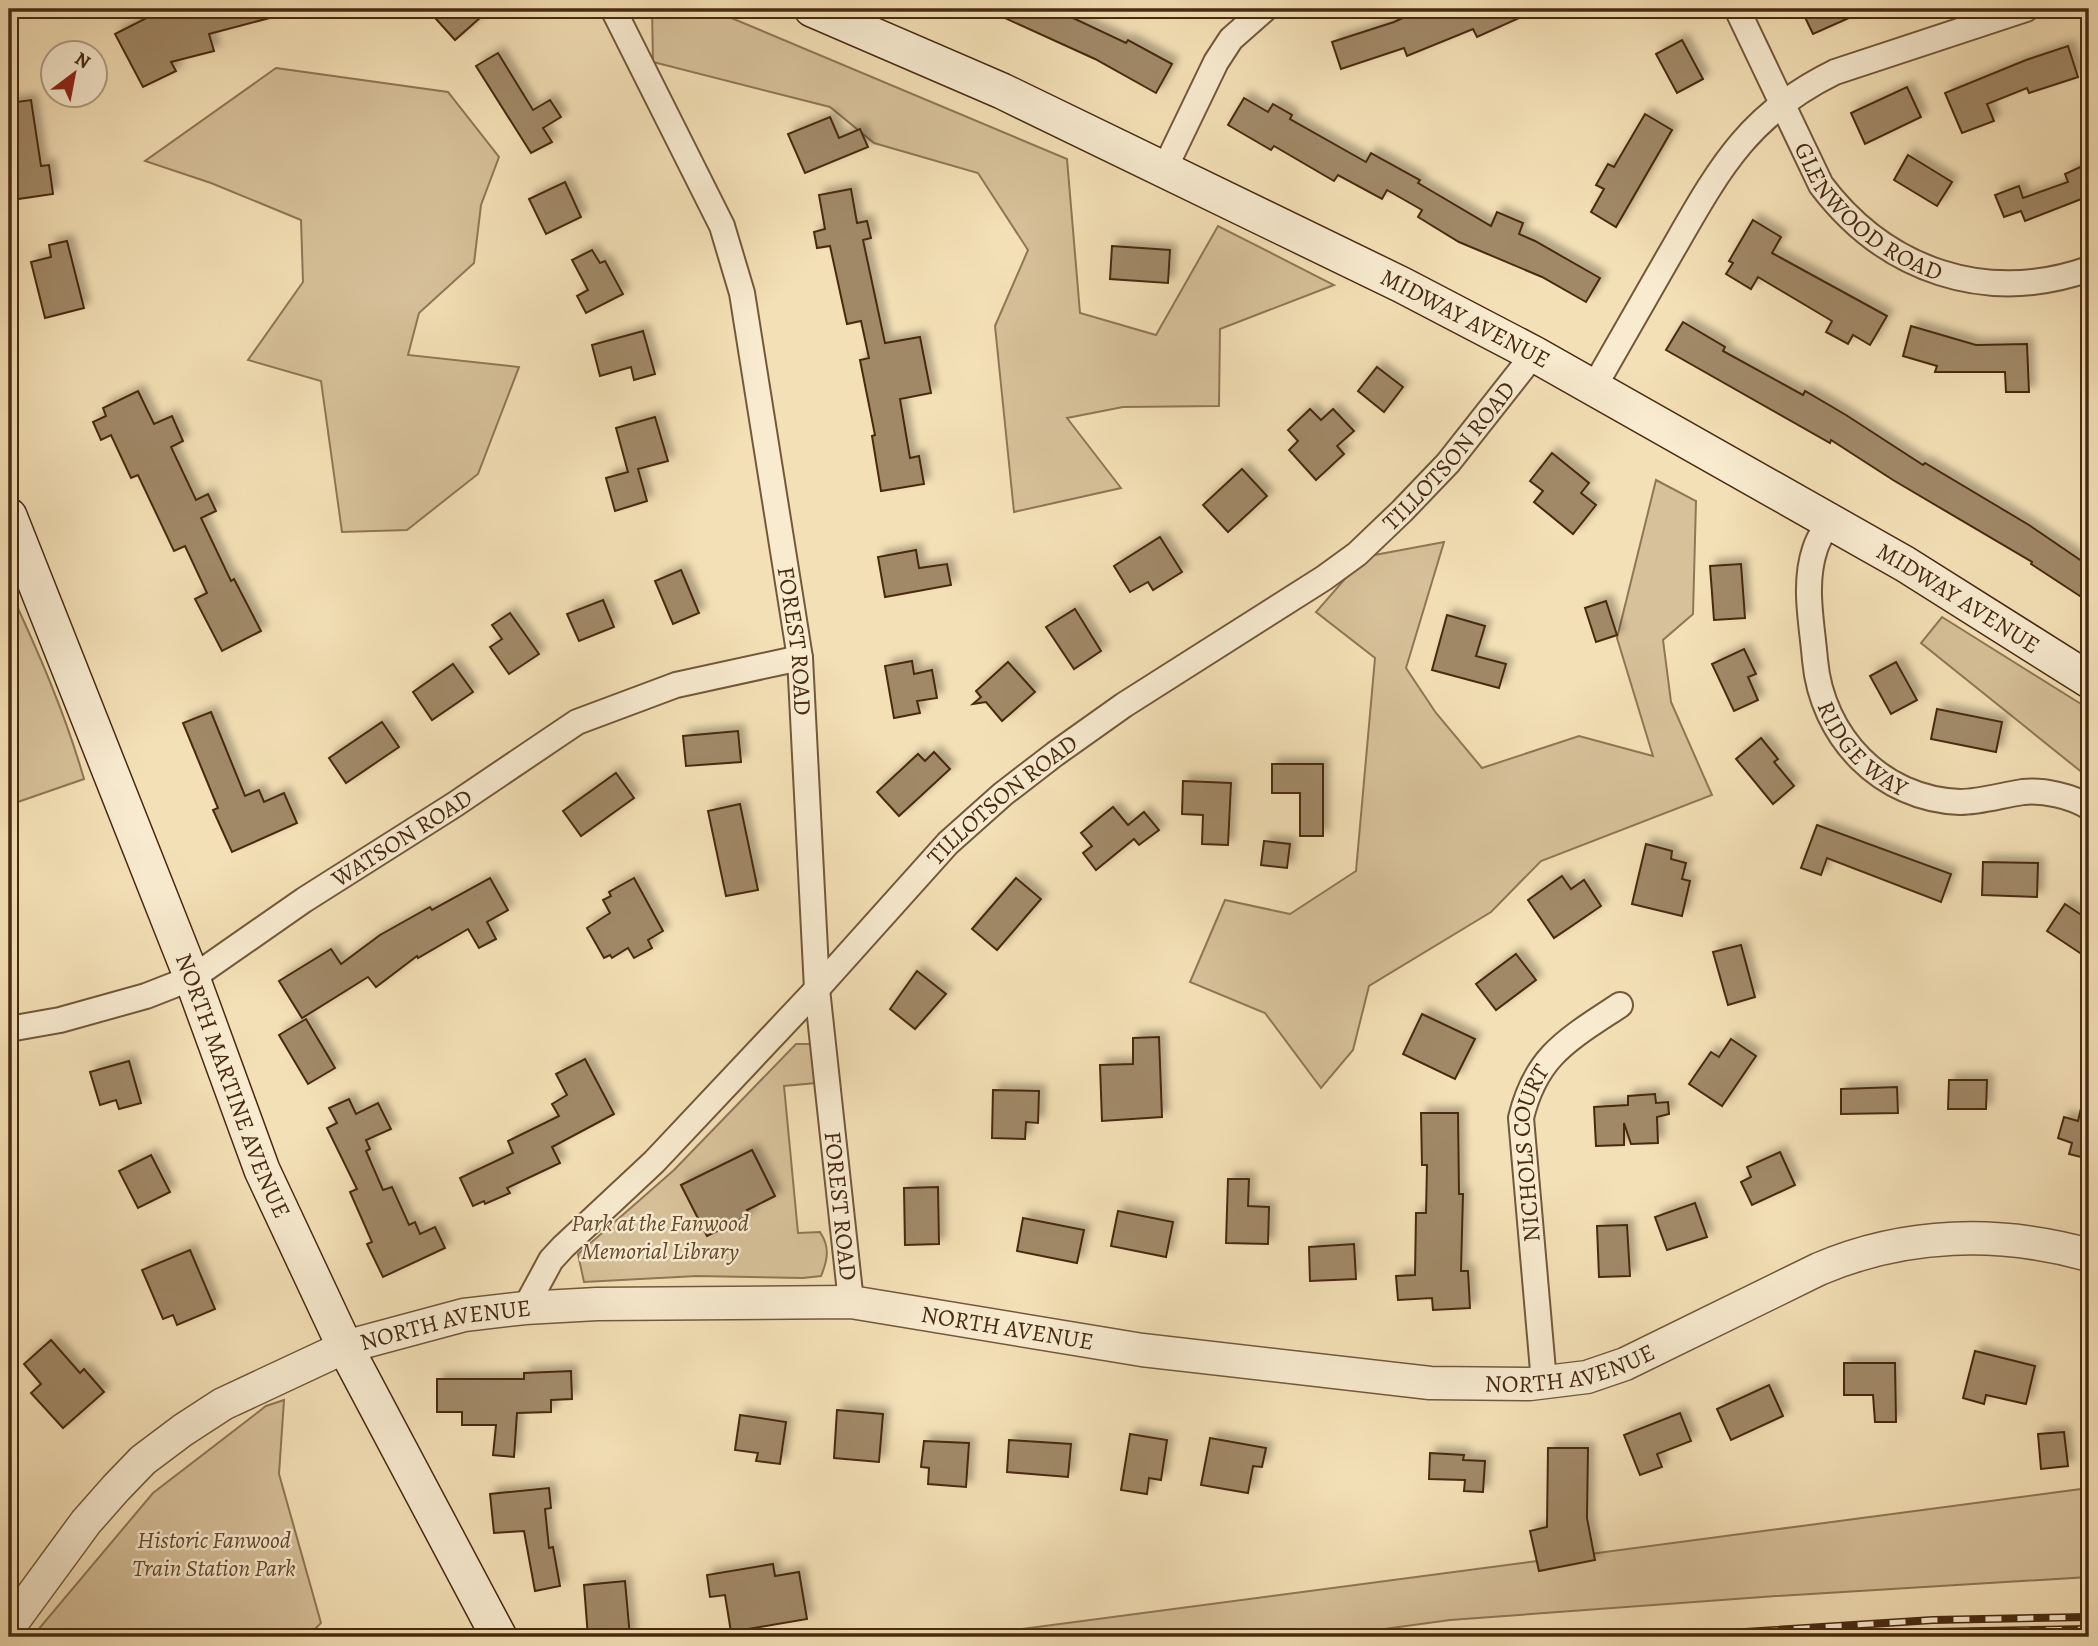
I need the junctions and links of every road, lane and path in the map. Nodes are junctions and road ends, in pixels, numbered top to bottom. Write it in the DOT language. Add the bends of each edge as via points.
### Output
graph roads {
  1 [pos="613,9"];
  2 [pos="812,9"];
  3 [pos="1265,9"];
  4 [pos="1737,9"];
  5 [pos="2025,9"];
  6 [pos="1781,104"];
  7 [pos="1164,170"];
  8 [pos="2089,269"];
  9 [pos="1534,354"];
  10 [pos="1594,387"];
  11 [pos="9,516"];
  12 [pos="1829,521"];
  13 [pos="800,657"];
  14 [pos="2089,680"];
  15 [pos="2089,807"];
  16 [pos="192,978"];
  17 [pos="817,989"];
  18 [pos="1620,1005"];
  19 [pos="9,1029"];
  20 [pos="2089,1255"];
  21 [pos="851,1302"];
  22 [pos="525,1308"];
  23 [pos="345,1347"];
  24 [pos="1544,1382"];
  25 [pos="9,1627"];
  26 [pos="499,1637"];
  1 -- 13 [label="street, FOREST ROAD" via="722,226 742,293"];
  2 -- 7 [label="main road, MIDWAY AVENUE" via="1002,91"];
  3 -- 7 [label="street" via="1231,38"];
  4 -- 6 [label="street, GLENWOOD ROAD"];
  5 -- 6 [label="street" via="1835,72"];
  6 -- 8 [label="street, GLENWOOD ROAD" via="1835,204 1870,237 1901,256 1933,271 2004,284 2052,280"];
  6 -- 10 [label="street" via="1749,132 1712,180"];
  7 -- 9 [label="main road, MIDWAY AVENUE"];
  9 -- 10 [label="main road, MIDWAY AVENUE"];
  9 -- 17 [label="street, TILLOTSON ROAD" via="1447,463 1357,554 1124,705 1003,794 948,843"];
  10 -- 12 [label="main road, MIDWAY AVENUE"];
  11 -- 16 [label="main road, NORTH MARTINE AVENUE"];
  12 -- 14 [label="main road, MIDWAY AVENUE"];
  12 -- 15 [label="street, RIDGE WAY" via="1815,548 1808,582 1816,668 1831,719 1856,756 1901,789 1927,797 1961,802 2025,792 2052,794"];
  13 -- 16 [label="street, WATSON ROAD" via="676,685 577,722"];
  13 -- 17 [label="street, FOREST ROAD"];
  16 -- 19 [label="street, WATSON ROAD" via="60,1020"];
  16 -- 23 [label="main road, NORTH MARTINE AVENUE" via="262,1170"];
  17 -- 21 [label="street, FOREST ROAD"];
  17 -- 22 [label="street, TILLOTSON ROAD" via="654,1162 551,1260"];
  18 -- 24 [label="street, NICHOLS COURT" via="1551,1055 1526,1095 1521,1118"];
  20 -- 24 [label="street, NORTH AVENUE" via="2015,1239 1933,1240 1878,1248 1819,1269 1625,1364 1587,1377"];
  21 -- 22 [label="street, NORTH AVENUE"];
  21 -- 24 [label="street, NORTH AVENUE" via="1142,1350 1430,1384"];
  22 -- 23 [label="street, NORTH AVENUE" via="464,1315"];
  23 -- 25 [label="street, NORTH AVENUE" via="223,1404 144,1460 86,1522"];
  23 -- 26 [label="main road, NORTH MARTINE AVENUE"];
}
